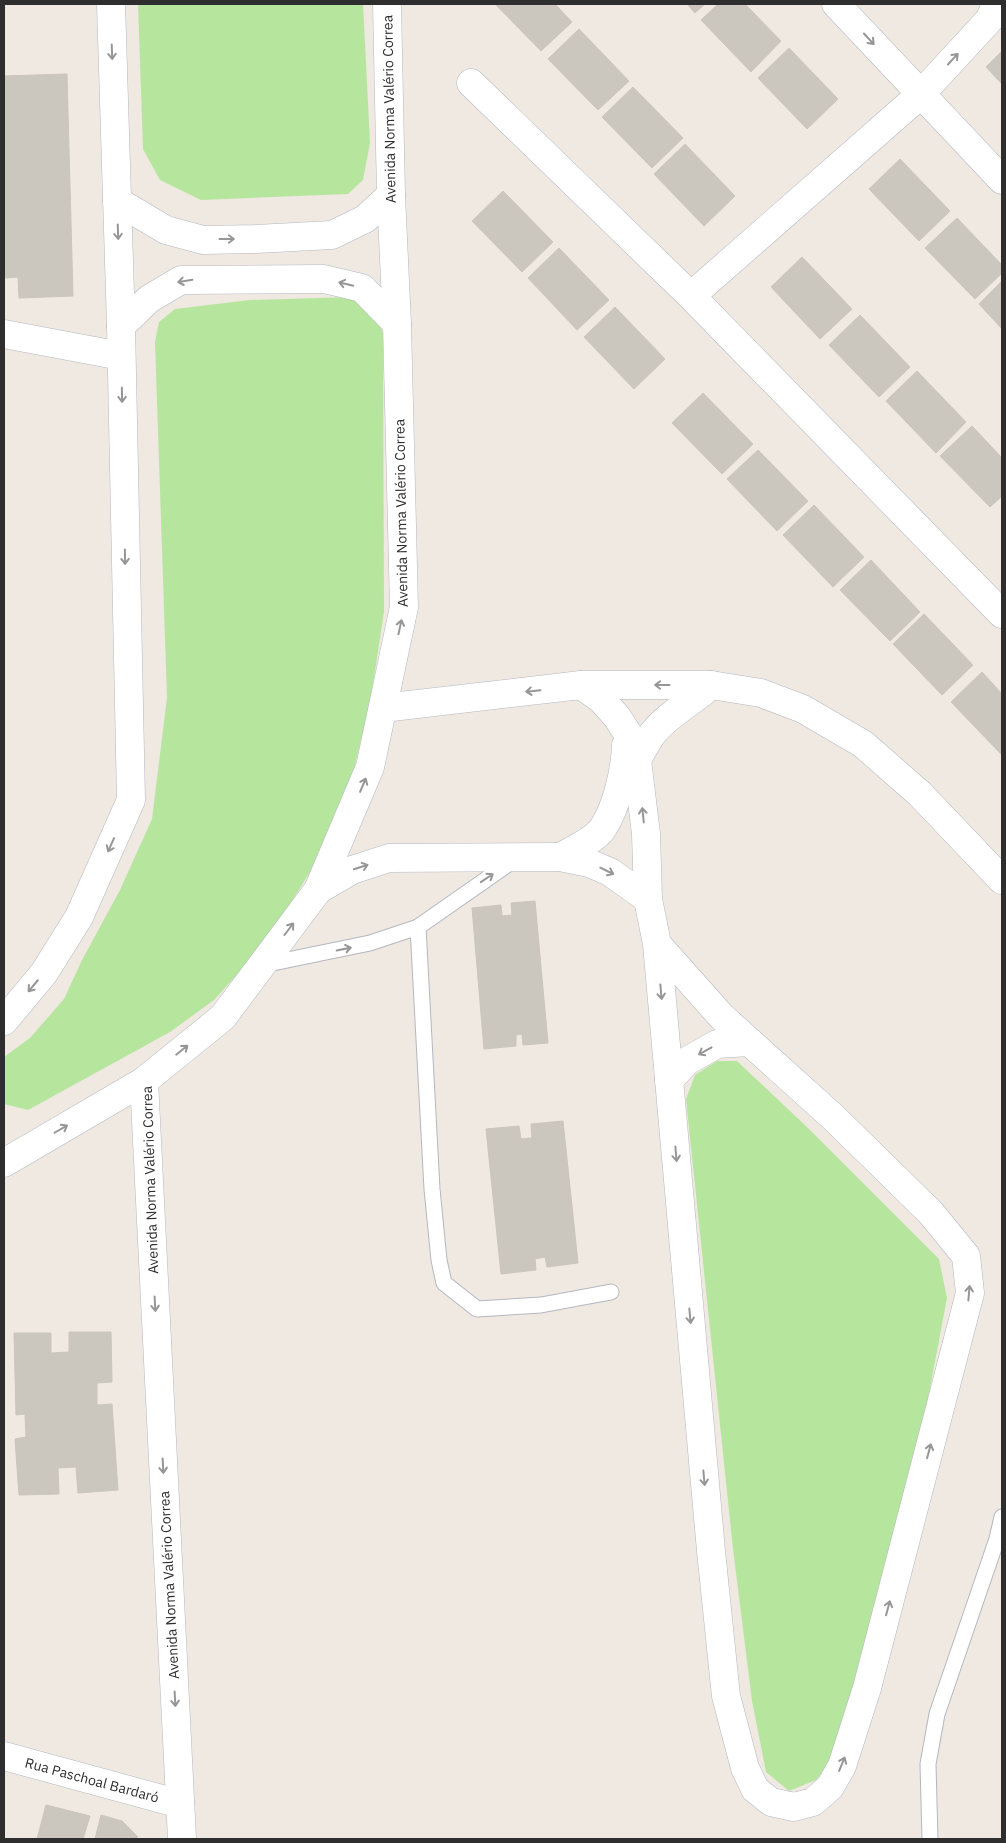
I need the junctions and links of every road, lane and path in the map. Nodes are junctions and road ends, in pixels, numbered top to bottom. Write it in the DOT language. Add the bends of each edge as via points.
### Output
graph roads {
  1 [pos="111,4"];
  2 [pos="387,4"];
  3 [pos="836,4"];
  4 [pos="996,4"];
  5 [pos="471,83"];
  6 [pos="920,95"];
  7 [pos="1002,180"];
  8 [pos="390,195"];
  9 [pos="117,200"];
  10 [pos="691,296"];
  11 [pos="397,324"];
  12 [pos="121,326"];
  13 [pos="4,334"];
  14 [pos="121,356"];
  15 [pos="1002,614"];
  16 [pos="711,685"];
  17 [pos="581,686"];
  18 [pos="383,708"];
  19 [pos="626,732"];
  20 [pos="637,760"];
  21 [pos="518,857"];
  22 [pos="560,857"];
  23 [pos="1002,880"];
  24 [pos="318,890"];
  25 [pos="648,899"];
  26 [pos="418,927"];
  27 [pos="657,944"];
  28 [pos="262,966"];
  29 [pos="4,1021"];
  30 [pos="749,1042"];
  31 [pos="669,1080"];
  32 [pos="144,1081"];
  33 [pos="11,1153"];
  34 [pos="611,1292"];
  35 [pos="1002,1517"];
  36 [pos="4,1756"];
  37 [pos="180,1804"];
  38 [pos="182,1839"];
  39 [pos="930,1839"];
  1 -- 9 [label="street, one-way"];
  2 -- 8 [label="street, Avenida Norma Valério Correa"];
  3 -- 6 [label="street, one-way"];
  6 -- 4 [label="street, one-way" via="990,20"];
  5 -- 10 [label="street"];
  6 -- 7 [label="street"];
  6 -- 10 [label="street"];
  9 -- 8 [label="street, one-way" via="166,230 203,240 332,235 365,219"];
  8 -- 11 [label="street, Avenida Norma Valério Correa"];
  9 -- 12 [label="street, one-way"];
  10 -- 15 [label="street"];
  11 -- 12 [label="street, one-way" via="362,288 324,278 181,280 150,299"];
  18 -- 11 [label="street, Avenida Norma Valério Correa, one-way" via="404,607"];
  12 -- 14 [label="street"];
  13 -- 14 [label="street"];
  14 -- 29 [label="street, one-way" via="131,800 79,916 44,972"];
  16 -- 17 [label="street, one-way"];
  16 -- 20 [label="street" via="653,733"];
  16 -- 23 [label="street" via="761,693 794,706 863,744 920,794"];
  17 -- 18 [label="street, one-way"];
  17 -- 19 [label="street" via="601,699"];
  24 -- 18 [label="street, Avenida Norma Valério Correa, one-way" via="370,768"];
  19 -- 20 [label="street"];
  19 -- 22 [label="street" via="618,795 602,830"];
  25 -- 20 [label="street, one-way" via="646,834"];
  21 -- 22 [label="street"];
  24 -- 21 [label="street, one-way" via="352,870 389,858"];
  26 -- 21 [label="lane, one-way"];
  22 -- 25 [label="street, one-way" via="589,863 610,872"];
  28 -- 24 [label="street, Avenida Norma Valério Correa, one-way"];
  25 -- 27 [label="street"];
  28 -- 26 [label="lane, one-way" via="370,943"];
  26 -- 34 [label="lane" via="432,1189 444,1283 477,1309 541,1305"];
  27 -- 30 [label="street" via="722,1017"];
  27 -- 31 [label="street, one-way"];
  32 -- 28 [label="street, Avenida Norma Valério Correa, one-way" via="223,1017"];
  30 -- 31 [label="street, one-way" via="717,1044 687,1061"];
  31 -- 30 [label="street, one-way" via="726,1696 745,1768 755,1789 771,1802 794,1807 813,1802 830,1787 842,1766 867,1688 970,1293 966,1256 931,1213 834,1118"];
  33 -- 32 [label="street, one-way"];
  32 -- 37 [label="street, Avenida Norma Valério Correa, one-way"];
  35 -- 39 [label="lane" via="937,1714 928,1764"];
  36 -- 37 [label="street, Rua Paschoal Bardaró"];
  37 -- 38 [label="street, Avenida Norma Valério Correa"];
}
